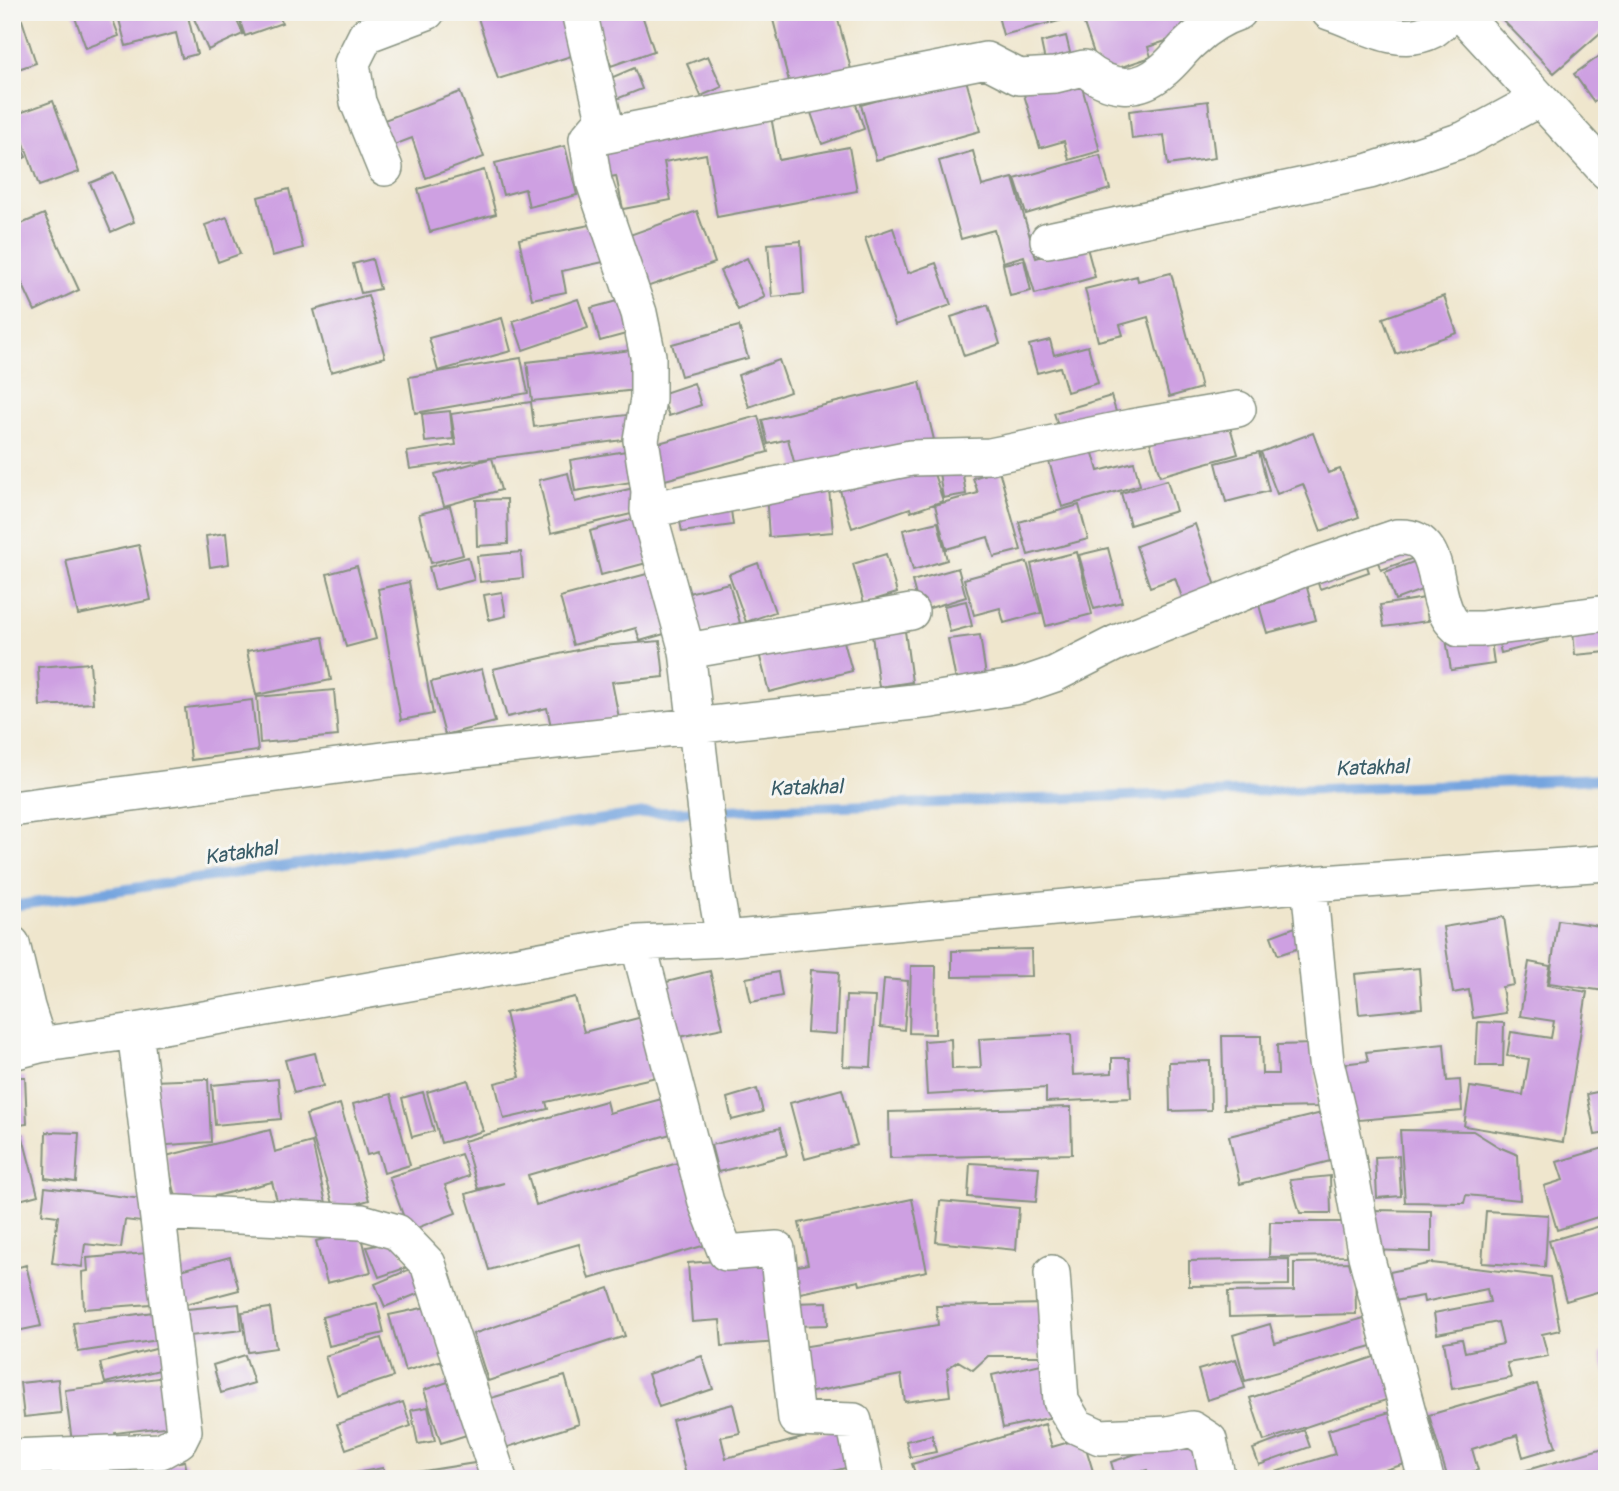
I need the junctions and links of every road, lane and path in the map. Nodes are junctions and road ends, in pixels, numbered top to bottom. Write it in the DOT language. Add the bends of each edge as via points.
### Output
graph roads {
  1 [pos="427,12"];
  2 [pos="579,12"];
  3 [pos="1239,12"];
  4 [pos="1329,12"];
  5 [pos="1454,12"];
  6 [pos="1464,12"];
  7 [pos="1539,99"];
  8 [pos="587,139"];
  9 [pos="385,168"];
  10 [pos="1607,172"];
  11 [pos="1048,240"];
  12 [pos="1238,409"];
  13 [pos="648,510"];
  14 [pos="911,612"];
  15 [pos="1607,613"];
  16 [pos="687,650"];
  17 [pos="698,734"];
  18 [pos="12,809"];
  19 [pos="1607,863"];
  20 [pos="1309,884"];
  21 [pos="724,939"];
  22 [pos="638,943"];
  23 [pos="12,944"];
  24 [pos="135,1031"];
  25 [pos="26,1049"];
  26 [pos="158,1212"];
  27 [pos="1052,1273"];
  28 [pos="12,1457"];
  29 [pos="57,1468"];
  30 [pos="499,1479"];
  31 [pos="866,1479"];
  32 [pos="1218,1479"];
  33 [pos="1426,1479"];
  1 -- 9 [label="street" via="366,35 352,63 358,102"];
  2 -- 8 [label="street" via="604,119"];
  3 -- 8 [label="street" via="1219,19 1145,83 1126,86 1099,81 1084,68 1019,77 986,60"];
  4 -- 5 [label="street" via="1387,35 1411,37 1432,30"];
  6 -- 7 [label="street"];
  7 -- 10 [label="street"];
  7 -- 11 [label="street" via="1465,139 1370,171"];
  8 -- 13 [label="street" via="594,182 639,313 648,356 648,399 641,440"];
  12 -- 13 [label="street" via="990,456 911,458"];
  13 -- 16 [label="street"];
  14 -- 16 [label="street"];
  15 -- 17 [label="street" via="1459,629 1447,615 1422,542 1410,536 1397,537 1300,570 1020,686"];
  16 -- 17 [label="street"];
  17 -- 18 [label="street" via="390,759"];
  17 -- 21 [label="street"];
  19 -- 20 [label="street"];
  20 -- 21 [label="street"];
  20 -- 33 [label="street" via="1326,1062 1366,1256"];
  21 -- 22 [label="street"];
  22 -- 24 [label="street"];
  22 -- 31 [label="street" via="706,1202 726,1253 778,1249 796,1419 854,1422"];
  23 -- 25 [label="street" via="27,1007"];
  24 -- 25 [label="street"];
  24 -- 26 [label="street"];
  26 -- 29 [label="street" via="184,1431 179,1441 160,1451"];
  26 -- 30 [label="street" via="362,1223 397,1232 428,1264"];
  27 -- 32 [label="street" via="1061,1401 1076,1426 1100,1437 1192,1429 1209,1440"];
  28 -- 29 [label="street"];
}
